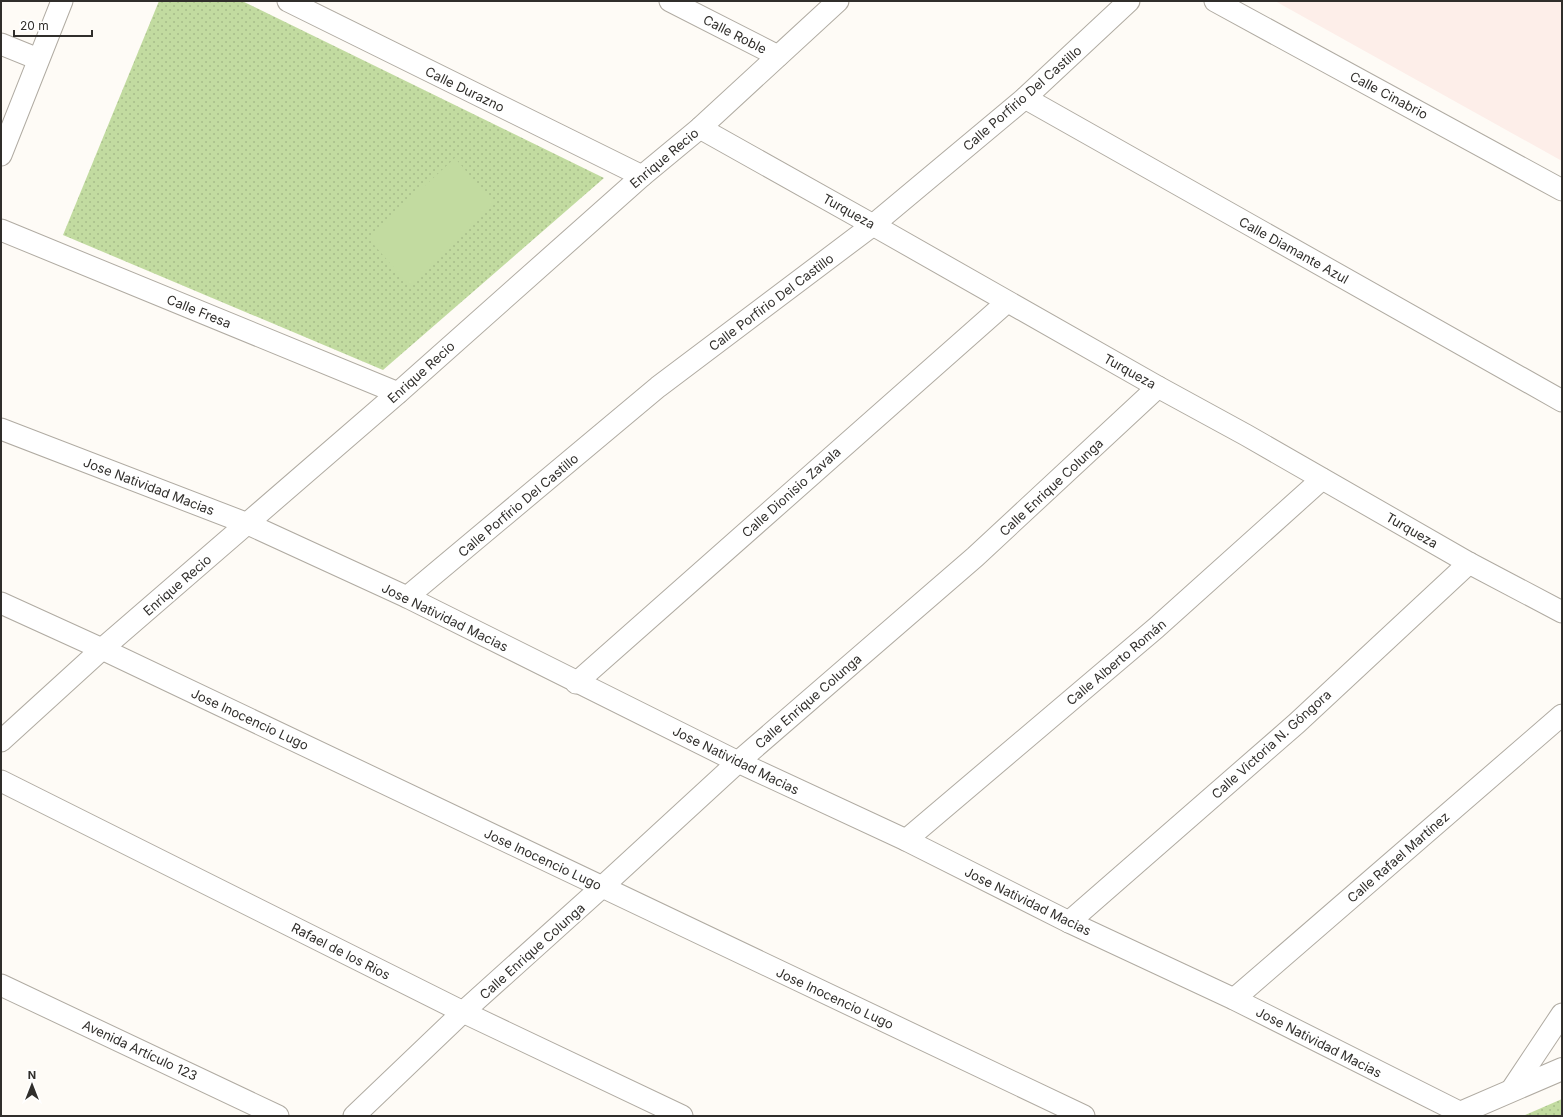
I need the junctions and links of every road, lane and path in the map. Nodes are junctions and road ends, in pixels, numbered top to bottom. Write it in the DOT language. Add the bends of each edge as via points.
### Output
graph roads {
  1 [pos="62,1"];
  2 [pos="288,1"];
  3 [pos="670,1"];
  4 [pos="838,1"];
  5 [pos="1129,1"];
  6 [pos="1215,1"];
  7 [pos="1,44"];
  8 [pos="778,56"];
  9 [pos="38,59"];
  10 [pos="1025,98"];
  11 [pos="700,128"];
  12 [pos="1,155"];
  13 [pos="642,176"];
  14 [pos="1562,190"];
  15 [pos="873,225"];
  16 [pos="1,230"];
  17 [pos="1007,302"];
  18 [pos="1158,387"];
  19 [pos="398,393"];
  20 [pos="1562,401"];
  21 [pos="1,429"];
  22 [pos="1322,479"];
  23 [pos="248,524"];
  24 [pos="1469,563"];
  25 [pos="407,597"];
  26 [pos="1,603"];
  27 [pos="1562,612"];
  28 [pos="102,649"];
  29 [pos="576,682"];
  30 [pos="1562,715"];
  31 [pos="1,741"];
  32 [pos="738,762"];
  33 [pos="1,781"];
  34 [pos="906,840"];
  35 [pos="602,887"];
  36 [pos="1069,922"];
  37 [pos="1,985"];
  38 [pos="1234,999"];
  39 [pos="463,1012"];
  40 [pos="1560,1023"];
  41 [pos="1562,1068"];
  42 [pos="1512,1090"];
  43 [pos="1457,1114"];
  44 [pos="278,1116"];
  45 [pos="354,1116"];
  46 [pos="682,1116"];
  47 [pos="1084,1116"];
  1 -- 9 [label="street"];
  2 -- 13 [label="street, Calle Durazno"];
  3 -- 8 [label="street, Calle Roble"];
  4 -- 8 [label="street, Enrique Recio"];
  5 -- 10 [label="street, Calle Porfirio Del Castillo"];
  6 -- 14 [label="street, Calle Cinabrio"];
  7 -- 9 [label="street"];
  8 -- 11 [label="street, Enrique Recio"];
  9 -- 12 [label="street"];
  10 -- 15 [label="street, Calle Porfirio Del Castillo"];
  10 -- 20 [label="street, Calle Diamante Azul"];
  11 -- 13 [label="street, Enrique Recio"];
  11 -- 15 [label="street, Turqueza"];
  13 -- 19 [label="street, Enrique Recio"];
  15 -- 17 [label="street, Turqueza"];
  15 -- 25 [label="street, Calle Porfirio Del Castillo" via="658,387"];
  16 -- 19 [label="street, Calle Fresa"];
  17 -- 18 [label="street, Turqueza"];
  17 -- 29 [label="street, Calle Dionisio Zavala"];
  18 -- 22 [label="street, Turqueza"];
  18 -- 32 [label="street, Calle Enrique Colunga" via="975,557"];
  19 -- 23 [label="street, Enrique Recio"];
  21 -- 23 [label="street, Jose Natividad Macias"];
  22 -- 24 [label="street, Turqueza"];
  22 -- 34 [label="street, Calle Alberto Román" via="1156,628"];
  23 -- 25 [label="street, Jose Natividad Macias"];
  23 -- 28 [label="street, Enrique Recio"];
  24 -- 27 [label="street, Turqueza"];
  24 -- 36 [label="street, Calle Victoria N. Góngora" via="1297,723"];
  25 -- 29 [label="street, Jose Natividad Macias"];
  26 -- 28 [label="street, Jose Inocencio Lugo"];
  28 -- 31 [label="street, Enrique Recio"];
  28 -- 35 [label="street, Jose Inocencio Lugo"];
  29 -- 32 [label="street, Jose Natividad Macias"];
  30 -- 38 [label="street, Calle Rafael Martínez"];
  32 -- 34 [label="street, Jose Natividad Macias"];
  32 -- 35 [label="street, Calle Enrique Colunga"];
  33 -- 39 [label="street, Rafael de los Rios"];
  34 -- 36 [label="street, Jose Natividad Macias"];
  35 -- 39 [label="street, Calle Enrique Colunga"];
  35 -- 47 [label="street, Jose Inocencio Lugo"];
  36 -- 38 [label="street, Jose Natividad Macias"];
  37 -- 44 [label="street, Avenida Artículo 123"];
  38 -- 43 [label="street, Jose Natividad Macias"];
  39 -- 45 [label="street, Calle Enrique Colunga"];
  39 -- 46 [label="street, Rafael de los Rios"];
  40 -- 42 [label="street"];
  41 -- 42 [label="street"];
  42 -- 43 [label="street"];
}
